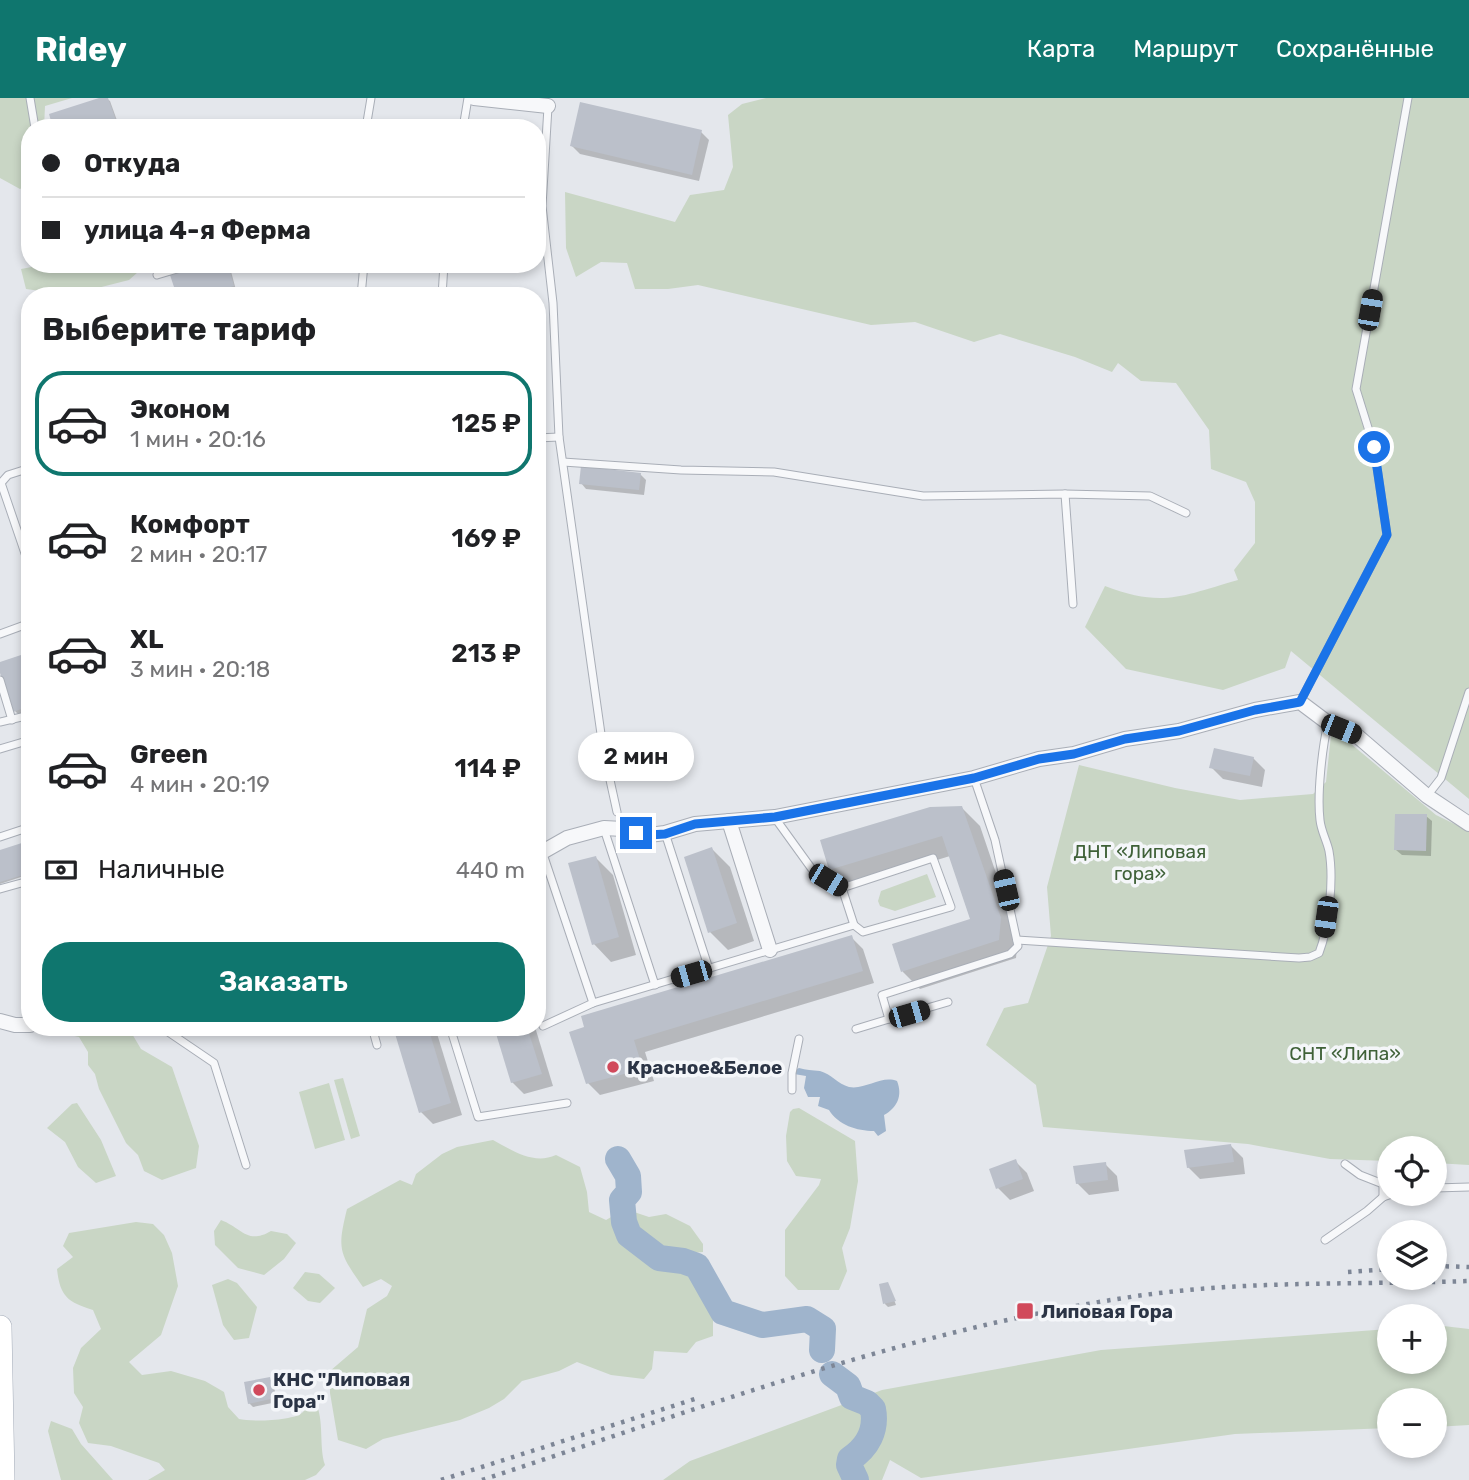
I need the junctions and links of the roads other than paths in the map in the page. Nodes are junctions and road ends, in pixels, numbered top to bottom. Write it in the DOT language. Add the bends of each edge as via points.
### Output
graph roads {
  1 [pos="30,98"];
  2 [pos="370,98"];
  3 [pos="468,98"];
  4 [pos="474,98"];
  5 [pos="1408,98"];
  6 [pos="523,101"];
  7 [pos="548,106"];
  8 [pos="34,119"];
  9 [pos="367,119"];
  10 [pos="464,119"];
  11 [pos="546,139"];
  12 [pos="546,241"];
  13 [pos="164,273"];
  14 [pos="157,275"];
  15 [pos="559,438"];
  16 [pos="546,439"];
  17 [pos="563,462"];
  18 [pos="21,471"];
  19 [pos="1065,494"];
  20 [pos="1186,513"];
  21 [pos="21,542"];
  22 [pos="1073,604"];
  23 [pos="21,626"];
  24 [pos="0,634"];
  25 [pos="0,680"];
  26 [pos="1469,692"];
  27 [pos="1300,702"];
  28 [pos="21,718"];
  29 [pos="12,720"];
  30 [pos="0,722"];
  31 [pos="1328,723"];
  32 [pos="21,743"];
  33 [pos="0,749"];
  34 [pos="974,778"];
  35 [pos="1427,796"];
  36 [pos="617,812"];
  37 [pos="775,817"];
  38 [pos="729,821"];
  39 [pos="1469,824"];
  40 [pos="604,828"];
  41 [pos="21,830"];
  42 [pos="665,834"];
  43 [pos="0,837"];
  44 [pos="546,849"];
  45 [pos="546,872"];
  46 [pos="21,883"];
  47 [pos="842,888"];
  48 [pos="0,889"];
  49 [pos="854,925"];
  50 [pos="1017,940"];
  51 [pos="770,950"];
  52 [pos="709,969"];
  53 [pos="655,985"];
  54 [pos="948,1002"];
  55 [pos="593,1003"];
  56 [pos="889,1019"];
  57 [pos="0,1021"];
  58 [pos="21,1025"];
  59 [pos="546,1025"];
  60 [pos="856,1029"];
  61 [pos="174,1036"];
  62 [pos="374,1036"];
  63 [pos="453,1036"];
  64 [pos="799,1038"];
  65 [pos="377,1045"];
  66 [pos="792,1090"];
  67 [pos="567,1103"];
  68 [pos="1345,1164"];
  69 [pos="246,1165"];
  70 [pos="1377,1182"];
  71 [pos="1469,1187"];
  72 [pos="1447,1188"];
  73 [pos="1377,1202"];
  74 [pos="1325,1240"];
  75 [pos="0,1327"];
  76 [pos="3,1480"];
  1 -- 8 [label="lane"];
  2 -- 9 [label="lane"];
  3 -- 10 [label="lane"];
  4 -- 6 [label="street"];
  5 -- 27 [label="lane" via="1356,389 1374,447 1387,535"];
  6 -- 7 [label="street"];
  7 -- 11 [label="lane"];
  12 -- 15 [label="lane"];
  13 -- 14 [label="lane"];
  15 -- 16 [label="lane"];
  15 -- 17 [label="lane"];
  17 -- 19 [label="lane" via="774,472 923,496"];
  17 -- 36 [label="lane" via="603,748"];
  18 -- 21 [label="lane" via="1,483"];
  19 -- 20 [label="lane" via="1150,496"];
  19 -- 22 [label="lane"];
  23 -- 24 [label="lane"];
  25 -- 29 [label="lane"];
  26 -- 35 [label="lane" via="1441,778"];
  27 -- 31 [label="street"];
  27 -- 34 [label="street" via="1039,759"];
  28 -- 29 [label="lane"];
  29 -- 30 [label="lane"];
  31 -- 35 [label="street" via="1355,734"];
  31 -- 50 [label="lane" via="1322,744 1320,820 1329,852 1330,890 1318,953 1299,958"];
  32 -- 33 [label="lane"];
  34 -- 37 [label="street"];
  34 -- 50 [label="lane" via="995,840"];
  35 -- 39 [label="street"];
  37 -- 38 [label="street"];
  37 -- 47 [label="lane" via="814,872"];
  38 -- 42 [label="street" via="695,824"];
  38 -- 51 [label="street"];
  40 -- 42 [label="street"];
  40 -- 44 [label="street"];
  40 -- 53 [label="lane"];
  41 -- 43 [label="lane"];
  42 -- 52 [label="lane"];
  45 -- 55 [label="lane"];
  46 -- 48 [label="lane"];
  47 -- 49 [label="lane"];
  47 -- 49 [label="lane" via="933,858 951,907 863,932"];
  49 -- 51 [label="lane"];
  50 -- 56 [label="lane" via="1018,946 1010,954 882,995"];
  51 -- 52 [label="lane"];
  52 -- 53 [label="lane"];
  53 -- 55 [label="lane"];
  54 -- 56 [label="lane"];
  55 -- 59 [label="lane"];
  56 -- 60 [label="lane"];
  57 -- 58 [label="street"];
  61 -- 69 [label="lane" via="214,1063"];
  62 -- 65 [label="lane"];
  63 -- 67 [label="lane" via="478,1117"];
  64 -- 66 [label="lane"];
  68 -- 70 [label="lane"];
  71 -- 72 [label="lane"];
  73 -- 74 [label="lane"];
  75 -- 76 [label="main road"];
}
